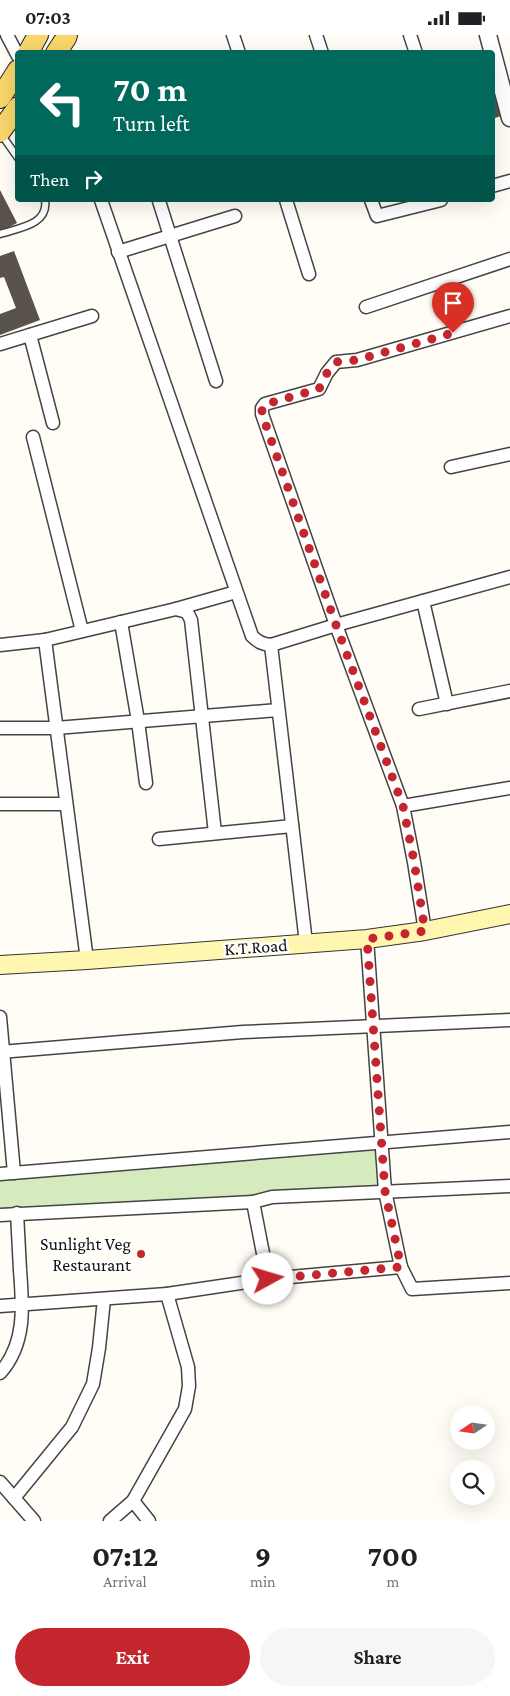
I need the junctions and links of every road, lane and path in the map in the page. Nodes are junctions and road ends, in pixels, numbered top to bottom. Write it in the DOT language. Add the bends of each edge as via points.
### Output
graph roads {
  1 [pos="7,35"];
  2 [pos="38,35"];
  3 [pos="233,35"];
  4 [pos="316,35"];
  5 [pos="410,35"];
  6 [pos="488,35"];
  7 [pos="15,50"];
  8 [pos="30,50"];
  9 [pos="238,50"];
  10 [pos="321,50"];
  11 [pos="415,50"];
  12 [pos="492,50"];
  13 [pos="495,61"];
  14 [pos="15,75"];
  15 [pos="0,98"];
  16 [pos="15,111"];
  17 [pos="510,118"];
  18 [pos="0,132"];
  19 [pos="15,154"];
  20 [pos="510,181"];
  21 [pos="495,185"];
  22 [pos="45,202"];
  23 [pos="102,202"];
  24 [pos="159,202"];
  25 [pos="287,202"];
  26 [pos="373,202"];
  27 [pos="433,202"];
  28 [pos="234,215"];
  29 [pos="0,233"];
  30 [pos="170,236"];
  31 [pos="118,252"];
  32 [pos="510,259"];
  33 [pos="309,274"];
  34 [pos="366,307"];
  35 [pos="92,316"];
  36 [pos="510,316"];
  37 [pos="30,335"];
  38 [pos="0,344"];
  39 [pos="216,381"];
  40 [pos="53,423"];
  41 [pos="33,437"];
  42 [pos="510,454"];
  43 [pos="451,467"];
  44 [pos="510,577"];
  45 [pos="236,591"];
  46 [pos="423,601"];
  47 [pos="176,609"];
  48 [pos="121,622"];
  49 [pos="336,625"];
  50 [pos="82,631"];
  51 [pos="45,640"];
  52 [pos="0,645"];
  53 [pos="271,645"];
  54 [pos="510,691"];
  55 [pos="447,703"];
  56 [pos="419,709"];
  57 [pos="278,710"];
  58 [pos="202,715"];
  59 [pos="138,721"];
  60 [pos="0,728"];
  61 [pos="56,728"];
  62 [pos="146,783"];
  63 [pos="510,788"];
  64 [pos="0,804"];
  65 [pos="66,804"];
  66 [pos="403,806"];
  67 [pos="292,826"];
  68 [pos="215,833"];
  69 [pos="159,839"];
  70 [pos="510,914"];
  71 [pos="425,931"];
  72 [pos="367,939"];
  73 [pos="306,943"];
  74 [pos="87,960"];
  75 [pos="0,965"];
  76 [pos="0,1017"];
  77 [pos="510,1020"];
  78 [pos="373,1026"];
  79 [pos="2,1052"];
  80 [pos="510,1132"];
  81 [pos="382,1143"];
  82 [pos="14,1173"];
  83 [pos="0,1175"];
  84 [pos="510,1186"];
  85 [pos="385,1191"];
  86 [pos="253,1202"];
  87 [pos="17,1213"];
  88 [pos="0,1215"];
  89 [pos="401,1267"];
  90 [pos="268,1279"];
  91 [pos="510,1283"];
  92 [pos="167,1294"];
  93 [pos="104,1299"];
  94 [pos="23,1304"];
  95 [pos="0,1306"];
  96 [pos="0,1373"];
  97 [pos="0,1482"];
  98 [pos="14,1498"];
  99 [pos="133,1501"];
  100 [pos="34,1521"];
  101 [pos="110,1521"];
  102 [pos="149,1521"];
  1 -- 7 [label="street"];
  2 -- 8 [label="main road"];
  3 -- 9 [label="street"];
  4 -- 10 [label="street"];
  5 -- 11 [label="street"];
  6 -- 12 [label="street"];
  13 -- 17 [label="street"];
  14 -- 15 [label="main road"];
  16 -- 18 [label="main road"];
  18 -- 19 [label="lane"];
  20 -- 21 [label="street"];
  22 -- 29 [label="lane" via="45,211 38,221"];
  23 -- 31 [label="street"];
  24 -- 30 [label="street"];
  25 -- 33 [label="street"];
  26 -- 27 [label="street" via="377,216"];
  28 -- 30 [label="street"];
  30 -- 31 [label="street"];
  30 -- 39 [label="street"];
  31 -- 45 [label="street"];
  32 -- 34 [label="street"];
  35 -- 37 [label="street"];
  36 -- 49 [label="street" via="357,360 336,362 319,389 266,404 262,408"];
  37 -- 38 [label="street"];
  37 -- 40 [label="street"];
  41 -- 50 [label="street"];
  42 -- 43 [label="street"];
  44 -- 46 [label="street"];
  45 -- 47 [label="street"];
  45 -- 53 [label="street" via="252,636 261,644"];
  46 -- 49 [label="street"];
  46 -- 55 [label="street"];
  47 -- 48 [label="street"];
  47 -- 58 [label="street" via="186,612 191,620"];
  48 -- 50 [label="street"];
  48 -- 59 [label="street"];
  49 -- 53 [label="street"];
  49 -- 66 [label="street"];
  50 -- 51 [label="street"];
  51 -- 52 [label="street"];
  51 -- 61 [label="street"];
  53 -- 57 [label="street"];
  54 -- 55 [label="street"];
  55 -- 56 [label="street"];
  57 -- 58 [label="street"];
  57 -- 67 [label="street"];
  58 -- 59 [label="street"];
  58 -- 68 [label="street"];
  59 -- 61 [label="street"];
  59 -- 62 [label="street"];
  60 -- 61 [label="street"];
  61 -- 65 [label="street"];
  63 -- 66 [label="street"];
  64 -- 65 [label="street"];
  65 -- 74 [label="street"];
  66 -- 71 [label="street"];
  67 -- 68 [label="street"];
  67 -- 73 [label="street"];
  68 -- 69 [label="street"];
  70 -- 71 [label="main road, K.T.Road"];
  71 -- 72 [label="main road, K.T.Road"];
  72 -- 73 [label="main road, K.T.Road"];
  72 -- 78 [label="street"];
  73 -- 74 [label="main road, K.T.Road"];
  74 -- 75 [label="main road, K.T.Road"];
  76 -- 79 [label="street"];
  77 -- 78 [label="street"];
  78 -- 79 [label="street" via="243,1032"];
  78 -- 81 [label="street"];
  79 -- 82 [label="street"];
  80 -- 81 [label="street"];
  81 -- 82 [label="street"];
  81 -- 85 [label="street"];
  82 -- 83 [label="street"];
  84 -- 85 [label="street"];
  85 -- 86 [label="street" via="272,1197"];
  85 -- 89 [label="street"];
  86 -- 87 [label="street"];
  86 -- 90 [label="street"];
  87 -- 88 [label="street"];
  87 -- 94 [label="street"];
  89 -- 90 [label="street"];
  89 -- 91 [label="street" via="412,1289"];
  90 -- 92 [label="street"];
  92 -- 93 [label="street"];
  92 -- 99 [label="street" via="188,1367 186,1409"];
  93 -- 94 [label="street"];
  93 -- 98 [label="street" via="93,1384 72,1427"];
  94 -- 95 [label="street"];
  94 -- 96 [label="street" via="17,1344"];
  97 -- 98 [label="street"];
  98 -- 100 [label="street"];
  99 -- 101 [label="street"];
  99 -- 102 [label="street"];
}
